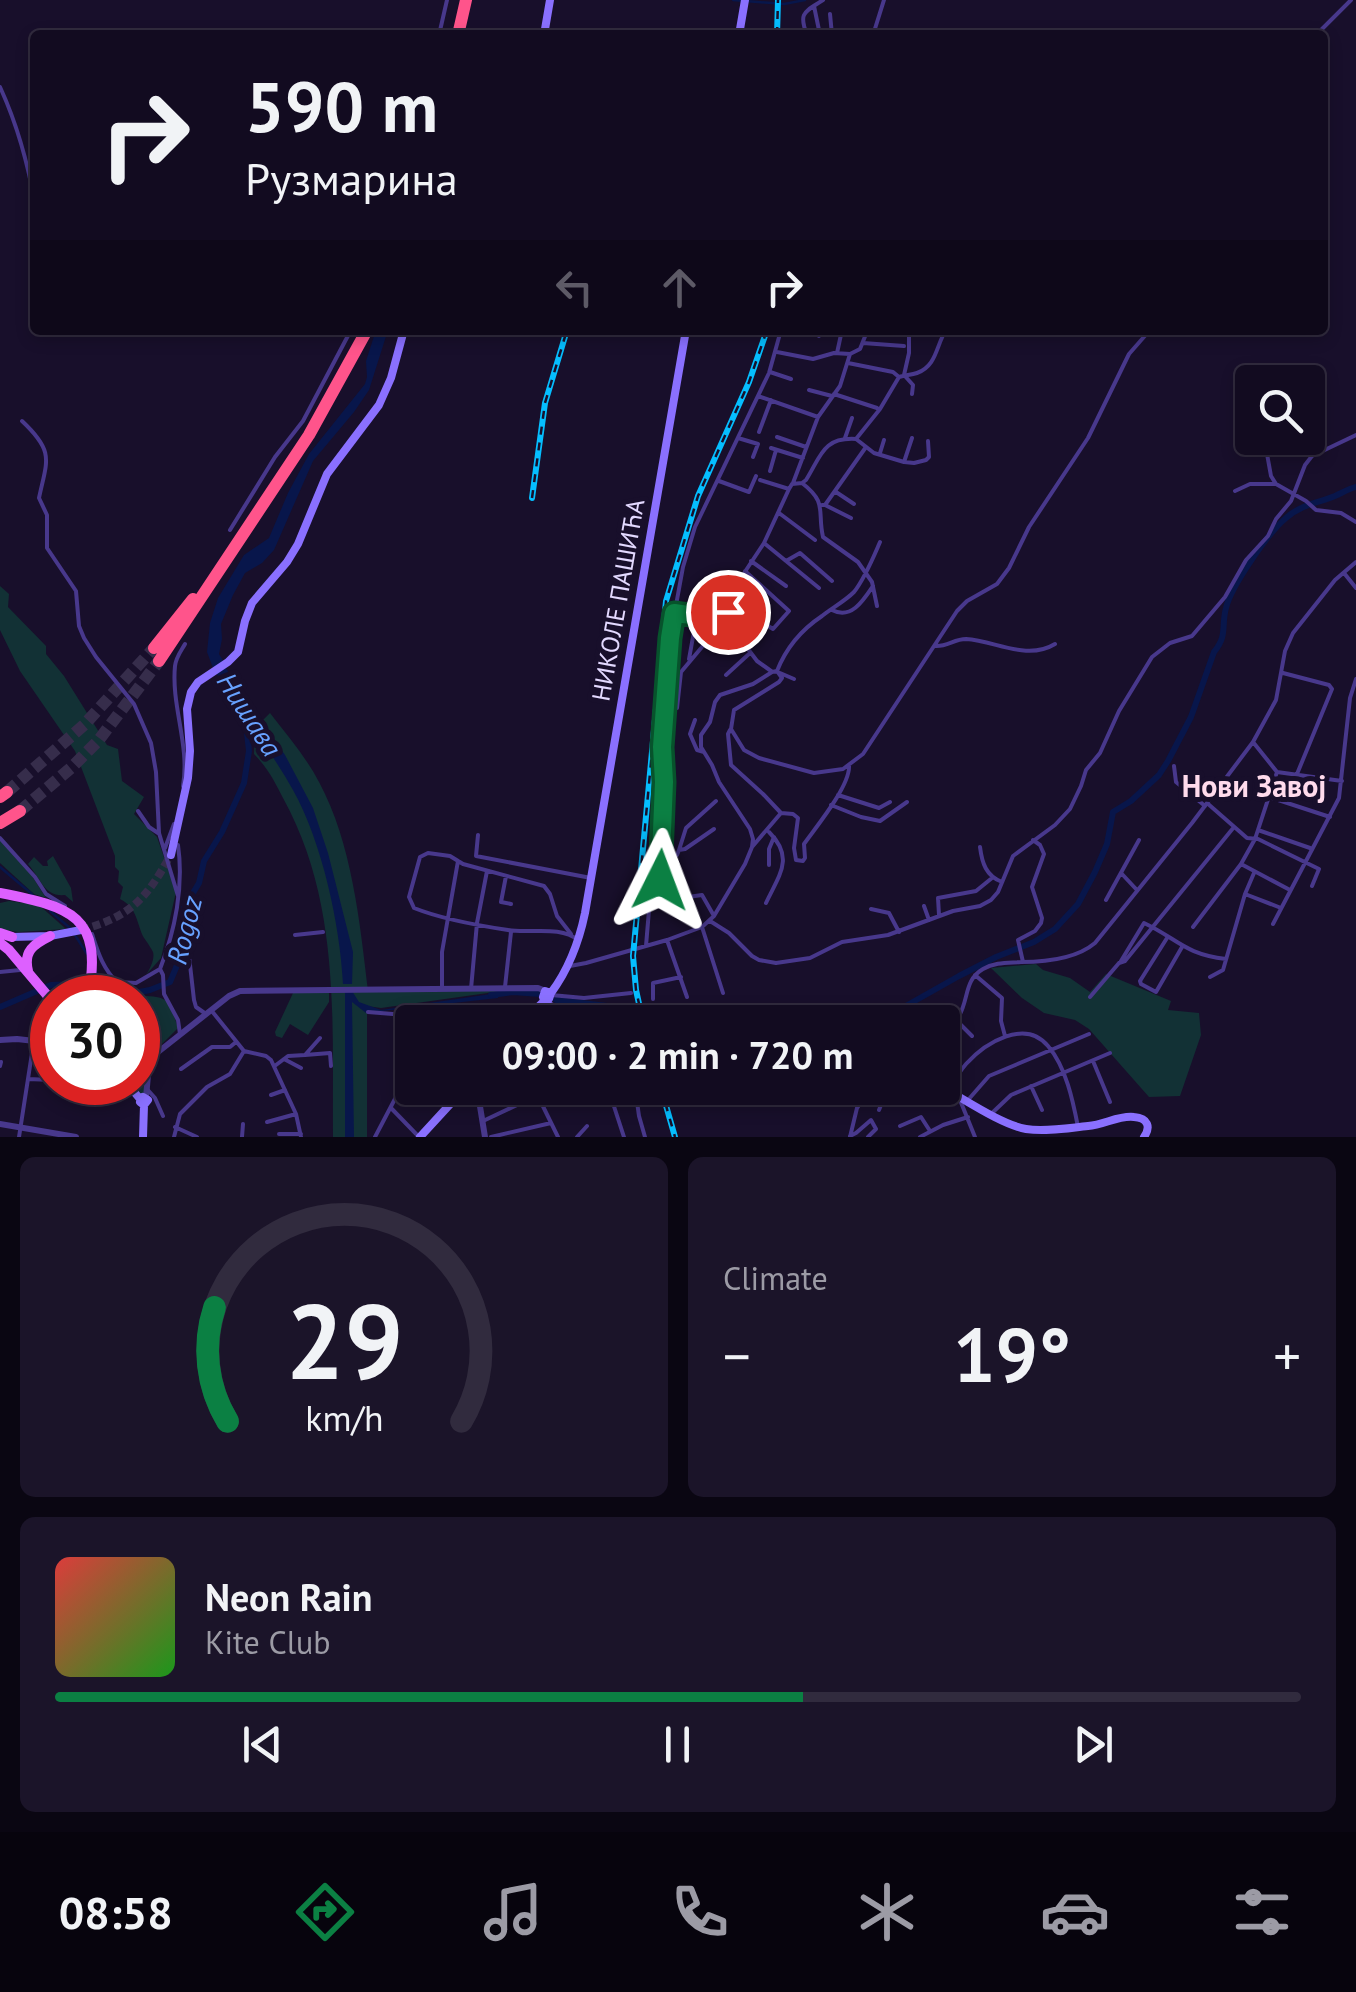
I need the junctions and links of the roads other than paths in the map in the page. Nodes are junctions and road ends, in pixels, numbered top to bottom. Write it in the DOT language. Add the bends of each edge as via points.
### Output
graph roads {
  1 [pos="448,0"];
  2 [pos="463,0"];
  3 [pos="550,0"];
  4 [pos="824,0"];
  5 [pos="884,0"];
  6 [pos="1352,0"];
  7 [pos="744,2"];
  8 [pos="814,6"];
  9 [pos="830,14"];
  10 [pos="441,30"];
  11 [pos="455,30"];
  12 [pos="545,30"];
  13 [pos="740,30"];
  14 [pos="805,30"];
  15 [pos="819,30"];
  16 [pos="832,30"];
  17 [pos="875,30"];
  18 [pos="1321,30"];
  19 [pos="0,86"];
  20 [pos="30,175"];
  21 [pos="348,335"];
  22 [pos="361,335"];
  23 [pos="403,335"];
  24 [pos="685,335"];
  25 [pos="779,335"];
  26 [pos="841,335"];
  27 [pos="866,335"];
  28 [pos="909,335"];
  29 [pos="942,335"];
  30 [pos="1145,335"];
  31 [pos="863,343"];
  32 [pos="904,346"];
  33 [pos="776,352"];
  34 [pos="837,353"];
  35 [pos="850,354"];
  36 [pos="848,363"];
  37 [pos="770,372"];
  38 [pos="902,376"];
  39 [pos="791,378"];
  40 [pos="809,390"];
  41 [pos="912,394"];
  42 [pos="833,395"];
  43 [pos="758,396"];
  44 [pos="771,400"];
  45 [pos="880,409"];
  46 [pos="818,417"];
  47 [pos="852,418"];
  48 [pos="22,421"];
  49 [pos="760,432"];
  50 [pos="1356,436"];
  51 [pos="777,437"];
  52 [pos="738,438"];
  53 [pos="845,438"];
  54 [pos="912,438"];
  55 [pos="856,439"];
  56 [pos="884,440"];
  57 [pos="928,440"];
  58 [pos="806,447"];
  59 [pos="866,447"];
  60 [pos="880,453"];
  61 [pos="1267,455"];
  62 [pos="752,457"];
  63 [pos="802,458"];
  64 [pos="904,462"];
  65 [pos="770,471"];
  66 [pos="717,480"];
  67 [pos="802,483"];
  68 [pos="1276,484"];
  69 [pos="791,486"];
  70 [pos="1234,491"];
  71 [pos="836,492"];
  72 [pos="1293,494"];
  73 [pos="854,504"];
  74 [pos="824,505"];
  75 [pos="778,512"];
  76 [pos="851,518"];
  77 [pos="1356,522"];
  78 [pos="230,530"];
  79 [pos="815,540"];
  80 [pos="880,542"];
  81 [pos="764,544"];
  82 [pos="752,561"];
  83 [pos="786,562"];
  84 [pos="1356,563"];
  85 [pos="744,570"];
  86 [pos="865,572"];
  87 [pos="1344,572"];
  88 [pos="832,581"];
  89 [pos="786,586"];
  90 [pos="873,586"];
  91 [pos="819,588"];
  92 [pos="1356,588"];
  93 [pos="726,600"];
  94 [pos="877,606"];
  95 [pos="720,609"];
  96 [pos="832,610"];
  97 [pos="674,613"];
  98 [pos="696,615"];
  99 [pos="718,618"];
  100 [pos="754,631"];
  101 [pos="185,644"];
  102 [pos="1055,644"];
  103 [pos="934,646"];
  104 [pos="750,653"];
  105 [pos="157,654"];
  106 [pos="689,660"];
  107 [pos="776,672"];
  108 [pos="1283,673"];
  109 [pos="726,675"];
  110 [pos="794,678"];
  111 [pos="1356,679"];
  112 [pos="677,708"];
  113 [pos="695,720"];
  114 [pos="731,728"];
  115 [pos="1253,742"];
  116 [pos="704,752"];
  117 [pos="848,766"];
  118 [pos="1174,766"];
  119 [pos="1277,772"];
  120 [pos="1297,774"];
  121 [pos="1342,780"];
  122 [pos="837,795"];
  123 [pos="1269,797"];
  124 [pos="716,801"];
  125 [pos="890,802"];
  126 [pos="907,802"];
  127 [pos="1206,804"];
  128 [pos="831,805"];
  129 [pos="20,811"];
  130 [pos="138,811"];
  131 [pos="781,813"];
  132 [pos="1330,817"];
  133 [pos="0,823"];
  134 [pos="1234,827"];
  135 [pos="714,829"];
  136 [pos="1258,830"];
  137 [pos="768,831"];
  138 [pos="159,833"];
  139 [pos="478,834"];
  140 [pos="774,837"];
  141 [pos="0,838"];
  142 [pos="1255,838"];
  143 [pos="1034,840"];
  144 [pos="1138,840"];
  145 [pos="178,845"];
  146 [pos="752,847"];
  147 [pos="980,848"];
  148 [pos="1312,848"];
  149 [pos="680,850"];
  150 [pos="168,852"];
  151 [pos="662,854"];
  152 [pos="458,861"];
  153 [pos="1306,861"];
  154 [pos="1241,864"];
  155 [pos="770,865"];
  156 [pos="487,871"];
  157 [pos="1254,872"];
  158 [pos="1122,874"];
  159 [pos="506,876"];
  160 [pos="592,878"];
  161 [pos="992,878"];
  162 [pos="1002,882"];
  163 [pos="1312,886"];
  164 [pos="1137,890"];
  165 [pos="1290,890"];
  166 [pos="1245,894"];
  167 [pos="0,896"];
  168 [pos="178,896"];
  169 [pos="654,898"];
  170 [pos="1106,900"];
  171 [pos="766,902"];
  172 [pos="511,904"];
  173 [pos="924,906"];
  174 [pos="1280,908"];
  175 [pos="871,909"];
  176 [pos="940,916"];
  177 [pos="446,917"];
  178 [pos="712,918"];
  179 [pos="929,920"];
  180 [pos="477,923"];
  181 [pos="1273,924"];
  182 [pos="702,927"];
  183 [pos="1152,927"];
  184 [pos="1194,927"];
  185 [pos="76,931"];
  186 [pos="323,932"];
  187 [pos="511,932"];
  188 [pos="899,932"];
  189 [pos="296,935"];
  190 [pos="50,936"];
  191 [pos="3,937"];
  192 [pos="574,937"];
  193 [pos="1168,938"];
  194 [pos="667,940"];
  195 [pos="646,946"];
  196 [pos="1182,947"];
  197 [pos="189,956"];
  198 [pos="1226,959"];
  199 [pos="1023,962"];
  200 [pos="1119,963"];
  201 [pos="567,966"];
  202 [pos="160,969"];
  203 [pos="0,972"];
  204 [pos="975,974"];
  205 [pos="32,975"];
  206 [pos="34,975"];
  207 [pos="92,975"];
  208 [pos="680,976"];
  209 [pos="1210,977"];
  210 [pos="30,982"];
  211 [pos="505,988"];
  212 [pos="442,989"];
  213 [pos="471,989"];
  214 [pos="722,992"];
  215 [pos="631,993"];
  216 [pos="687,997"];
  217 [pos="1090,997"];
  218 [pos="548,999"];
  219 [pos="653,999"];
  220 [pos="541,1005"];
  221 [pos="554,1005"];
  222 [pos="574,1005"];
  223 [pos="209,1012"];
  224 [pos="368,1012"];
  225 [pos="960,1013"];
  226 [pos="395,1015"];
  227 [pos="960,1024"];
  228 [pos="180,1034"];
  229 [pos="1089,1034"];
  230 [pos="972,1036"];
  231 [pos="1006,1036"];
  232 [pos="320,1038"];
  233 [pos="0,1040"];
  234 [pos="30,1040"];
  235 [pos="236,1042"];
  236 [pos="160,1049"];
  237 [pos="1052,1050"];
  238 [pos="244,1051"];
  239 [pos="1110,1053"];
  240 [pos="305,1055"];
  241 [pos="284,1060"];
  242 [pos="1093,1060"];
  243 [pos="30,1065"];
  244 [pos="274,1066"];
  245 [pos="331,1066"];
  246 [pos="301,1068"];
  247 [pos="181,1069"];
  248 [pos="1062,1074"];
  249 [pos="960,1076"];
  250 [pos="28,1080"];
  251 [pos="1031,1086"];
  252 [pos="285,1090"];
  253 [pos="271,1095"];
  254 [pos="960,1096"];
  255 [pos="395,1100"];
  256 [pos="968,1100"];
  257 [pos="1110,1102"];
  258 [pos="144,1105"];
  259 [pos="158,1105"];
  260 [pos="447,1105"];
  261 [pos="480,1105"];
  262 [pos="517,1105"];
  263 [pos="542,1105"];
  264 [pos="614,1105"];
  265 [pos="637,1105"];
  266 [pos="860,1105"];
  267 [pos="881,1105"];
  268 [pos="960,1105"];
  269 [pos="390,1107"];
  270 [pos="879,1110"];
  271 [pos="1042,1110"];
  272 [pos="296,1114"];
  273 [pos="991,1114"];
  274 [pos="163,1116"];
  275 [pos="968,1117"];
  276 [pos="267,1122"];
  277 [pos="482,1122"];
  278 [pos="0,1124"];
  279 [pos="244,1124"];
  280 [pos="552,1124"];
  281 [pos="587,1126"];
  282 [pos="900,1126"];
  283 [pos="20,1127"];
  284 [pos="175,1127"];
  285 [pos="1077,1130"];
  286 [pos="930,1131"];
  287 [pos="1024,1132"];
  288 [pos="1044,1133"];
  289 [pos="279,1134"];
  290 [pos="301,1136"];
  291 [pos="850,1136"];
  292 [pos="868,1136"];
  293 [pos="19,1137"];
  294 [pos="76,1137"];
  295 [pos="143,1137"];
  296 [pos="174,1137"];
  297 [pos="197,1137"];
  298 [pos="242,1137"];
  299 [pos="375,1137"];
  300 [pos="419,1137"];
  301 [pos="488,1137"];
  302 [pos="558,1137"];
  303 [pos="577,1137"];
  304 [pos="624,1137"];
  305 [pos="646,1137"];
  306 [pos="920,1137"];
  307 [pos="975,1137"];
  308 [pos="1144,1137"];
  1 -- 10 [label="street"];
  2 -- 11 [label="highway"];
  3 -- 12 [label="main road"];
  4 -- 8 [label="street"];
  5 -- 17 [label="street"];
  6 -- 18 [label="street"];
  7 -- 13 [label="main road"];
  8 -- 14 [label="street" via="803,16"];
  8 -- 15 [label="street"];
  9 -- 16 [label="street"];
  19 -- 20 [label="street"];
  21 -- 78 [label="street" via="303,420"];
  22 -- 105 [label="highway" via="302,437"];
  23 -- 150 [label="main road" via="379,405 328,474 290,558 252,603 240,648 193,688 185,798"];
  24 -- 160 [label="main road, НИКОЛЕ ПАШИЋА"];
  25 -- 33 [label="street"];
  26 -- 34 [label="street"];
  27 -- 31 [label="street"];
  28 -- 38 [label="street"];
  29 -- 38 [label="street" via="932,362"];
  30 -- 103 [label="street" via="1128,354 1088,438 1009,568 997,584 962,605"];
  31 -- 32 [label="street"];
  31 -- 35 [label="street"];
  33 -- 34 [label="street" via="814,359"];
  33 -- 37 [label="street"];
  34 -- 35 [label="street"];
  35 -- 36 [label="street"];
  36 -- 38 [label="street"];
  36 -- 42 [label="street"];
  37 -- 39 [label="street"];
  37 -- 43 [label="street"];
  38 -- 41 [label="street"];
  38 -- 45 [label="street"];
  40 -- 42 [label="street"];
  42 -- 45 [label="street"];
  42 -- 46 [label="street"];
  43 -- 44 [label="street"];
  43 -- 52 [label="street"];
  44 -- 46 [label="street"];
  44 -- 49 [label="street"];
  45 -- 55 [label="street"];
  46 -- 58 [label="street"];
  47 -- 53 [label="street"];
  48 -- 138 [label="street" via="48,461 39,498 47,515 48,552 76,591 84,638 134,704 151,744"];
  50 -- 72 [label="street" via="1312,456"];
  51 -- 58 [label="street"];
  52 -- 62 [label="street" via="758,444"];
  52 -- 66 [label="street"];
  53 -- 55 [label="street"];
  53 -- 67 [label="street" via="831,443"];
  54 -- 64 [label="street"];
  55 -- 59 [label="street"];
  56 -- 60 [label="street"];
  57 -- 64 [label="street" via="926,460"];
  58 -- 63 [label="street"];
  59 -- 60 [label="street"];
  59 -- 71 [label="street"];
  60 -- 64 [label="street"];
  61 -- 68 [label="street"];
  63 -- 65 [label="street" via="773,449"];
  63 -- 69 [label="street"];
  66 -- 69 [label="street" via="749,492 758,478"];
  66 -- 97 [label="street" via="692,536"];
  67 -- 69 [label="street"];
  67 -- 74 [label="street"];
  68 -- 70 [label="street"];
  68 -- 72 [label="street"];
  69 -- 75 [label="street"];
  71 -- 73 [label="street"];
  71 -- 74 [label="street"];
  72 -- 77 [label="street" via="1319,512"];
  72 -- 143 [label="street" via="1192,636 1152,657 1070,809"];
  74 -- 76 [label="street"];
  74 -- 86 [label="street" via="823,537"];
  75 -- 79 [label="street"];
  75 -- 81 [label="street"];
  80 -- 86 [label="street"];
  81 -- 82 [label="street"];
  81 -- 83 [label="street"];
  82 -- 85 [label="street"];
  82 -- 89 [label="street"];
  83 -- 88 [label="street" via="800,553"];
  83 -- 91 [label="street"];
  84 -- 87 [label="street"];
  85 -- 93 [label="street"];
  85 -- 93 [label="street" via="789,611 775,628"];
  86 -- 90 [label="street"];
  86 -- 96 [label="street"];
  87 -- 92 [label="street"];
  87 -- 108 [label="street" via="1287,645"];
  90 -- 94 [label="street"];
  90 -- 96 [label="street" via="848,613"];
  93 -- 95 [label="street"];
  95 -- 98 [label="street"];
  95 -- 99 [label="street"];
  95 -- 100 [label="street"];
  96 -- 107 [label="street" via="794,640"];
  97 -- 98 [label="street"];
  97 -- 151 [label="street" via="662,747"];
  98 -- 106 [label="street"];
  99 -- 104 [label="street"];
  99 -- 106 [label="street"];
  101 -- 150 [label="street" via="175,667 185,772"];
  102 -- 103 [label="street" via="1026,650 964,639"];
  103 -- 117 [label="street" via="870,745"];
  104 -- 107 [label="street"];
  104 -- 109 [label="street"];
  106 -- 112 [label="street"];
  107 -- 110 [label="street"];
  107 -- 114 [label="street" via="779,682 734,710"];
  107 -- 116 [label="street" via="720,694 701,735"];
  108 -- 115 [label="street"];
  108 -- 120 [label="street" via="1332,688"];
  111 -- 121 [label="street"];
  113 -- 116 [label="street" via="690,734"];
  114 -- 117 [label="street" via="744,750 759,758 814,772"];
  114 -- 131 [label="street" via="731,765"];
  115 -- 119 [label="street"];
  115 -- 127 [label="street"];
  116 -- 146 [label="street" via="750,830"];
  117 -- 122 [label="street"];
  118 -- 127 [label="street" via="1176,782"];
  119 -- 120 [label="street"];
  119 -- 123 [label="street"];
  120 -- 121 [label="street"];
  121 -- 132 [label="street"];
  122 -- 125 [label="street" via="879,808"];
  122 -- 128 [label="street"];
  123 -- 132 [label="street"];
  123 -- 136 [label="street"];
  124 -- 149 [label="street" via="686,828"];
  126 -- 128 [label="street" via="880,822"];
  127 -- 134 [label="street"];
  127 -- 164 [label="street"];
  128 -- 131 [label="street" via="804,844 801,862 794,848 798,818"];
  129 -- 133 [label="highway"];
  130 -- 138 [label="street"];
  131 -- 137 [label="street"];
  132 -- 148 [label="street"];
  134 -- 142 [label="street"];
  134 -- 183 [label="street"];
  135 -- 149 [label="street"];
  136 -- 142 [label="street"];
  136 -- 148 [label="street"];
  137 -- 140 [label="street"];
  137 -- 146 [label="street"];
  138 -- 150 [label="street"];
  139 -- 160 [label="street" via="476,856"];
  140 -- 155 [label="street"];
  140 -- 171 [label="street" via="784,866"];
  141 -- 202 [label="street" via="46,894 85,925 113,978 136,983"];
  142 -- 153 [label="street"];
  142 -- 154 [label="street"];
  143 -- 162 [label="street" via="1012,856"];
  143 -- 199 [label="street" via="1044,854 1032,887 1042,918 1021,938"];
  144 -- 158 [label="street"];
  145 -- 168 [label="street"];
  146 -- 178 [label="street"];
  147 -- 161 [label="street"];
  148 -- 153 [label="street"];
  149 -- 151 [label="street"];
  150 -- 168 [label="street"];
  151 -- 169 [label="street"];
  152 -- 156 [label="street"];
  152 -- 177 [label="street"];
  152 -- 177 [label="street" via="420,857 410,901"];
  153 -- 163 [label="street" via="1319,868"];
  153 -- 165 [label="street"];
  154 -- 157 [label="street"];
  154 -- 184 [label="street"];
  156 -- 159 [label="street"];
  156 -- 180 [label="street"];
  157 -- 165 [label="street"];
  157 -- 166 [label="street"];
  158 -- 164 [label="street"];
  158 -- 170 [label="street"];
  159 -- 172 [label="street" via="501,902"];
  159 -- 192 [label="street" via="548,890"];
  160 -- 192 [label="main road, НИКОЛЕ ПАШИЋА"];
  161 -- 162 [label="street"];
  161 -- 176 [label="street" via="976,891 938,898"];
  162 -- 176 [label="street" via="984,904"];
  164 -- 199 [label="street" via="1085,950"];
  165 -- 174 [label="street"];
  166 -- 174 [label="street"];
  166 -- 198 [label="street"];
  167 -- 207 [label="main road" via="44,902 78,922 92,944"];
  168 -- 202 [label="street"];
  169 -- 178 [label="street" via="703,896"];
  169 -- 195 [label="street"];
  173 -- 179 [label="street"];
  174 -- 181 [label="street"];
  175 -- 188 [label="street" via="888,913"];
  176 -- 179 [label="street"];
  177 -- 180 [label="street"];
  177 -- 212 [label="street"];
  178 -- 182 [label="street"];
  178 -- 188 [label="street" via="752,956 776,964"];
  179 -- 188 [label="street"];
  180 -- 187 [label="street"];
  180 -- 213 [label="street"];
  182 -- 194 [label="street"];
  182 -- 214 [label="street"];
  183 -- 193 [label="street"];
  183 -- 200 [label="street"];
  183 -- 200 [label="street" via="1144,923"];
  185 -- 190 [label="main road"];
  186 -- 189 [label="street"];
  187 -- 192 [label="street"];
  187 -- 211 [label="street"];
  190 -- 191 [label="main road"];
  190 -- 206 [label="main road" via="30,950 26,960"];
  191 -- 205 [label="main road"];
  192 -- 201 [label="main road, НИКОЛЕ ПАШИЋА"];
  193 -- 196 [label="street"];
  193 -- 196 [label="street" via="1140,982 1156,992"];
  194 -- 195 [label="street"];
  194 -- 208 [label="street"];
  195 -- 201 [label="street"];
  196 -- 198 [label="street"];
  197 -- 223 [label="street" via="196,1006"];
  198 -- 209 [label="street"];
  199 -- 204 [label="street"];
  200 -- 217 [label="street"];
  201 -- 218 [label="main road, НИКОЛЕ ПАШИЋА"];
  202 -- 228 [label="street"];
  203 -- 210 [label="street"];
  204 -- 225 [label="street"];
  204 -- 231 [label="street" via="1002,998"];
  208 -- 216 [label="street"];
  208 -- 219 [label="street" via="652,983"];
  211 -- 213 [label="street"];
  211 -- 218 [label="street" via="533,988"];
  212 -- 213 [label="street"];
  212 -- 223 [label="street" via="244,990"];
  215 -- 218 [label="street"];
  218 -- 220 [label="main road, НИКОЛЕ ПАШИЋА"];
  218 -- 221 [label="street"];
  218 -- 222 [label="main road"];
  223 -- 228 [label="street"];
  223 -- 235 [label="street"];
  224 -- 226 [label="street"];
  227 -- 230 [label="street"];
  228 -- 236 [label="street"];
  229 -- 237 [label="street"];
  231 -- 237 [label="street" via="1030,1034"];
  231 -- 249 [label="street"];
  232 -- 240 [label="street"];
  233 -- 234 [label="street"];
  235 -- 238 [label="street"];
  235 -- 247 [label="street" via="212,1047"];
  237 -- 248 [label="street"];
  237 -- 256 [label="street" via="992,1075"];
  238 -- 244 [label="street" via="266,1056"];
  238 -- 284 [label="street" via="230,1074 183,1110"];
  239 -- 242 [label="street"];
  240 -- 241 [label="street"];
  240 -- 245 [label="street" via="331,1054"];
  241 -- 244 [label="street"];
  241 -- 246 [label="street"];
  242 -- 248 [label="street"];
  242 -- 257 [label="street"];
  243 -- 250 [label="street"];
  244 -- 252 [label="street"];
  248 -- 251 [label="street"];
  248 -- 285 [label="street"];
  250 -- 283 [label="street"];
  251 -- 271 [label="street"];
  251 -- 273 [label="street"];
  252 -- 253 [label="street"];
  252 -- 272 [label="street"];
  254 -- 256 [label="main road"];
  255 -- 269 [label="street"];
  256 -- 273 [label="main road"];
  258 -- 295 [label="main road"];
  259 -- 274 [label="street"];
  260 -- 300 [label="main road"];
  261 -- 277 [label="street"];
  262 -- 277 [label="street"];
  263 -- 280 [label="street"];
  264 -- 304 [label="street"];
  265 -- 305 [label="street"];
  266 -- 291 [label="street"];
  267 -- 270 [label="street"];
  268 -- 275 [label="street"];
  269 -- 299 [label="street"];
  269 -- 300 [label="street"];
  272 -- 276 [label="street"];
  272 -- 290 [label="street"];
  273 -- 287 [label="main road"];
  275 -- 286 [label="street"];
  275 -- 307 [label="street"];
  277 -- 301 [label="street"];
  278 -- 283 [label="street"];
  279 -- 298 [label="street"];
  280 -- 301 [label="street"];
  280 -- 302 [label="street"];
  281 -- 303 [label="street"];
  282 -- 286 [label="street" via="921,1118"];
  283 -- 293 [label="street"];
  283 -- 294 [label="street"];
  284 -- 296 [label="street"];
  284 -- 297 [label="street"];
  285 -- 288 [label="main road"];
  285 -- 308 [label="main road" via="1134,1116 1148,1124"];
  286 -- 306 [label="street"];
  287 -- 288 [label="main road"];
  289 -- 290 [label="street"];
  291 -- 292 [label="street" via="872,1120 876,1129"];
}
